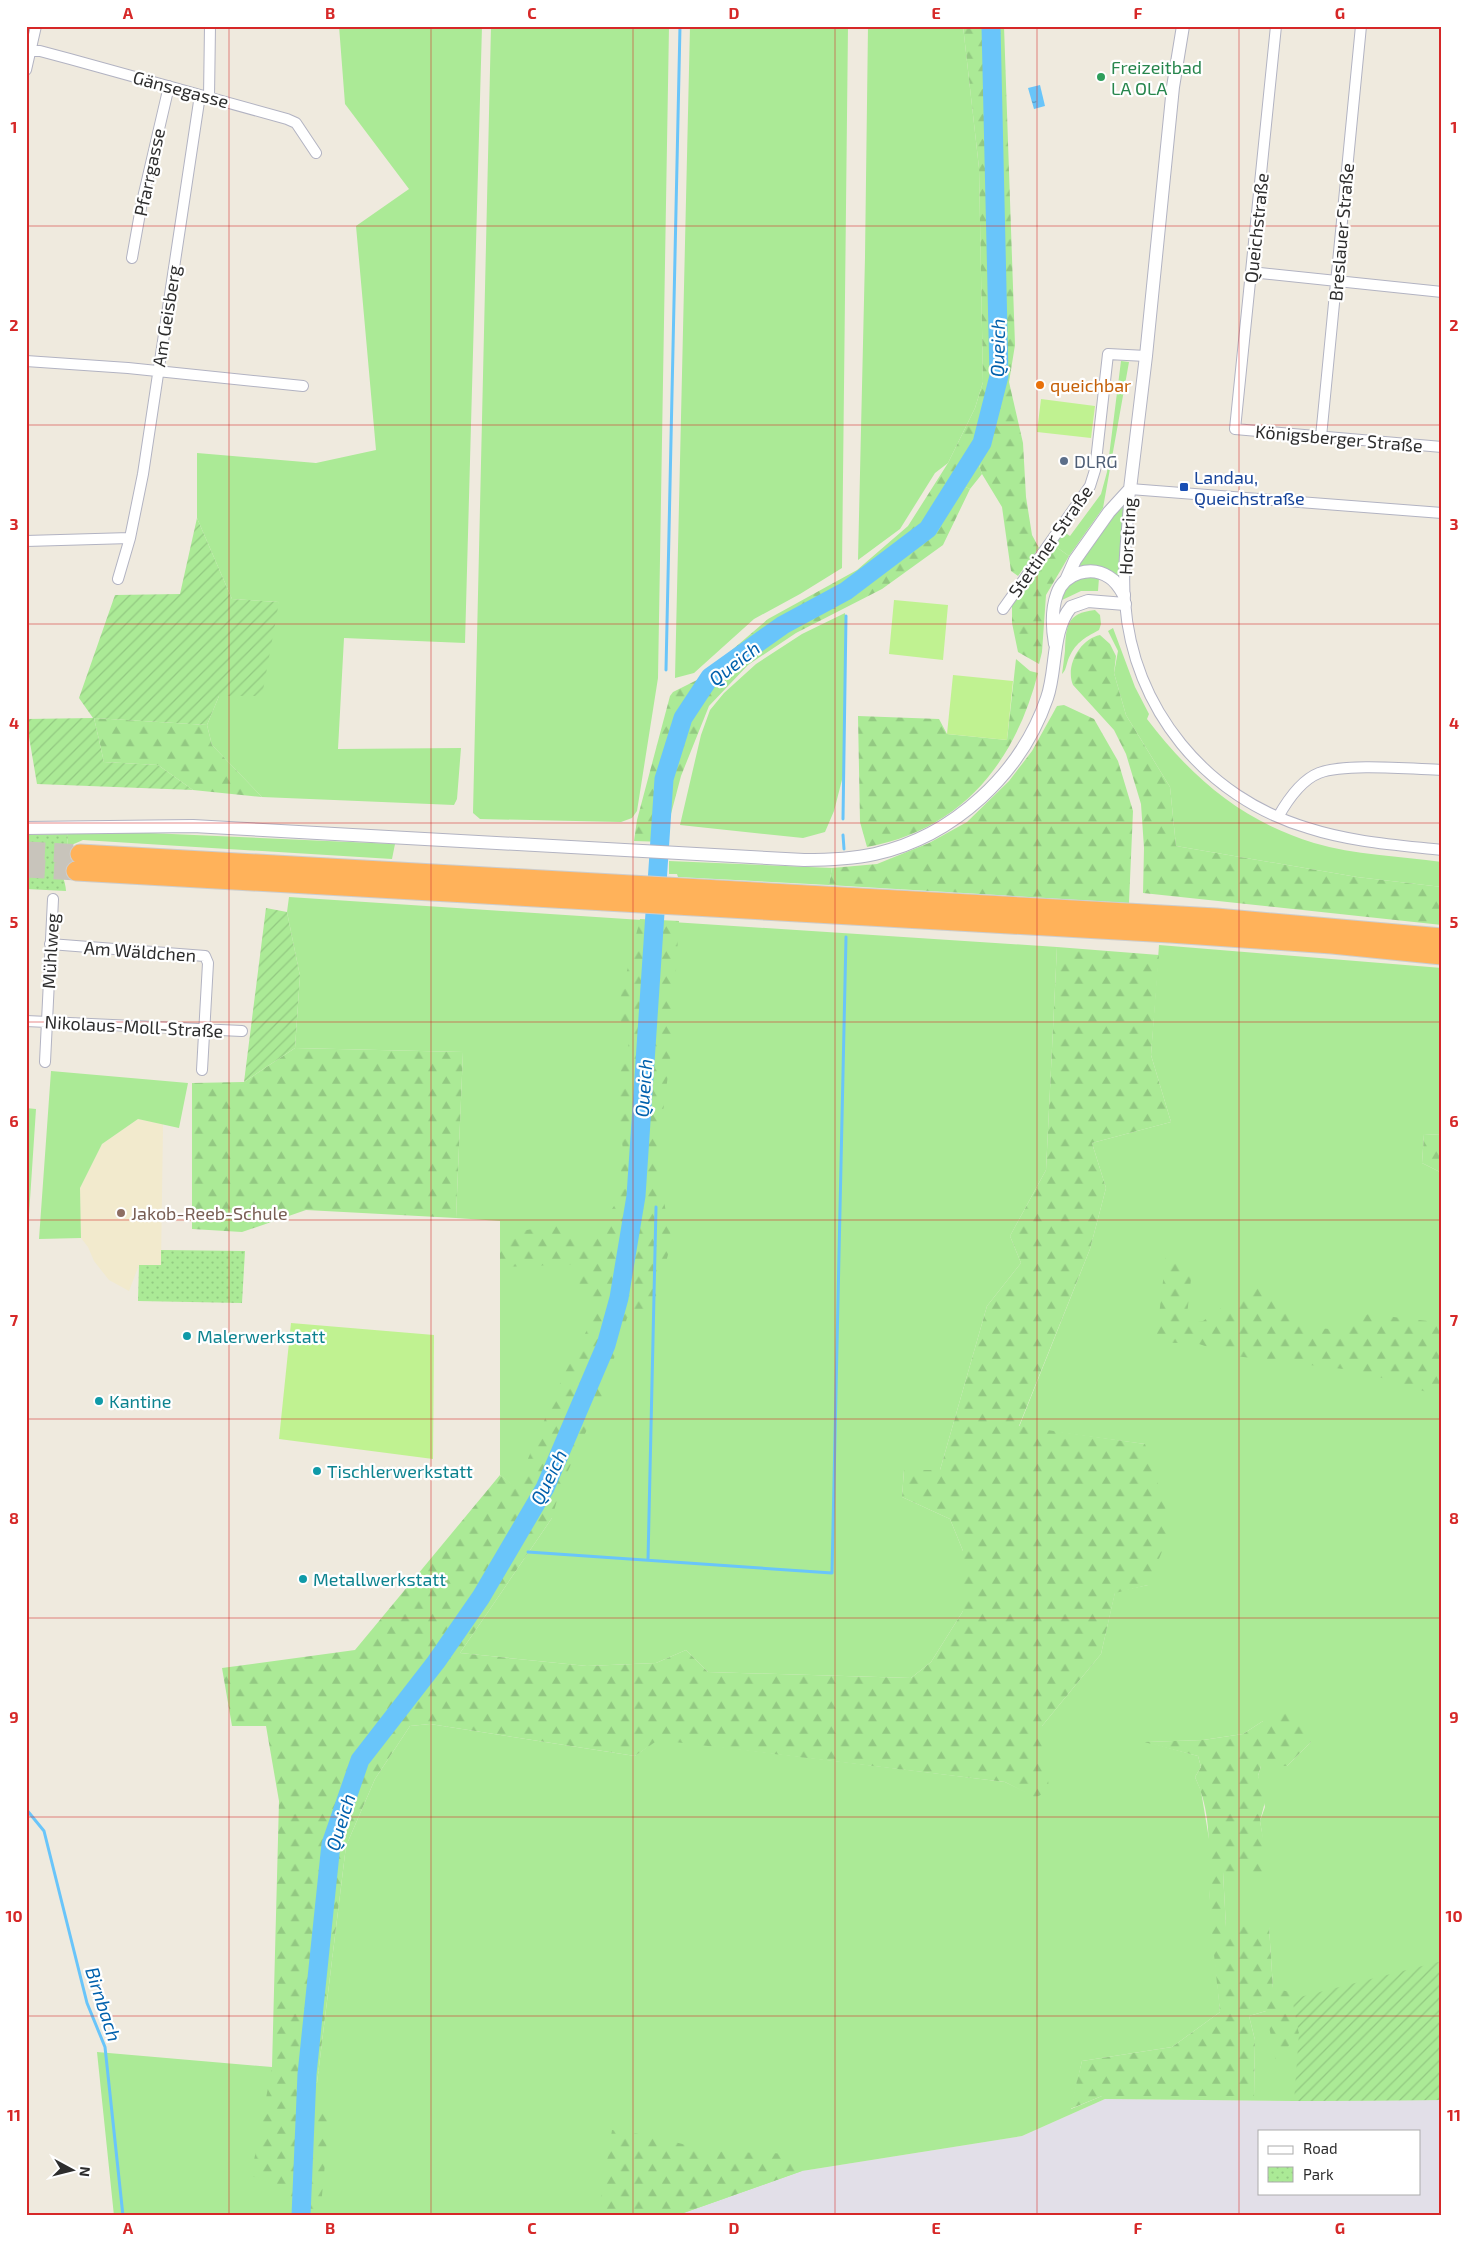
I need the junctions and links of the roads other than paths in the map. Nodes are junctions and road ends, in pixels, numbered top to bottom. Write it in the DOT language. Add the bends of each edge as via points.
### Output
graph roads {
  1 [pos="36,26"];
  2 [pos="210,26"];
  3 [pos="1183,26"];
  4 [pos="1276,26"];
  5 [pos="1361,26"];
  6 [pos="28,51"];
  7 [pos="26,70"];
  8 [pos="169,86"];
  9 [pos="204,96"];
  10 [pos="316,153"];
  11 [pos="132,258"];
  12 [pos="1252,272"];
  13 [pos="1336,281"];
  14 [pos="1442,292"];
  15 [pos="1146,356"];
  16 [pos="26,361"];
  17 [pos="158,371"];
  18 [pos="302,386"];
  19 [pos="1235,429"];
  20 [pos="1321,437"];
  21 [pos="1442,447"];
  22 [pos="1130,489"];
  23 [pos="1442,513"];
  24 [pos="130,538"];
  25 [pos="26,541"];
  26 [pos="118,579"];
  27 [pos="1066,580"];
  28 [pos="1125,599"];
  29 [pos="1003,609"];
  30 [pos="1056,650"];
  31 [pos="1442,770"];
  32 [pos="1278,817"];
  33 [pos="26,828"];
  34 [pos="1442,850"];
  35 [pos="78,862"];
  36 [pos="676,896"];
  37 [pos="53,900"];
  38 [pos="1442,938"];
  39 [pos="50,944"];
  40 [pos="1442,955"];
  41 [pos="26,1021"];
  42 [pos="46,1023"];
  43 [pos="204,1030"];
  44 [pos="242,1031"];
  45 [pos="45,1062"];
  46 [pos="202,1070"];
  1 -- 6 [label="street"];
  2 -- 9 [label="street, Am Geisberg"];
  3 -- 15 [label="street, Horstring" via="1173,87"];
  4 -- 12 [label="street, Queichstraße"];
  5 -- 13 [label="street, Breslauer Straße"];
  6 -- 7 [label="street"];
  6 -- 8 [label="street, Gänsegasse" via="40,51"];
  8 -- 9 [label="street, Gänsegasse"];
  8 -- 11 [label="street, Pfarrgasse"];
  9 -- 10 [label="street, Gänsegasse" via="292,121"];
  9 -- 17 [label="street, Am Geisberg"];
  12 -- 13 [label="street"];
  12 -- 19 [label="street, Queichstraße"];
  13 -- 14 [label="street"];
  13 -- 20 [label="street, Breslauer Straße"];
  15 -- 22 [label="street, Horstring"];
  15 -- 29 [label="street, Stettiner Straße" via="1108,354 1095,470 1090,486"];
  16 -- 17 [label="street"];
  17 -- 18 [label="street"];
  17 -- 24 [label="street, Am Geisberg"];
  19 -- 20 [label="street, Königsberger Straße"];
  20 -- 21 [label="street, Königsberger Straße"];
  22 -- 23 [label="street"];
  22 -- 27 [label="street" via="1109,512 1075,560"];
  22 -- 28 [label="street, Horstring"];
  24 -- 25 [label="street"];
  24 -- 26 [label="street, Am Geisberg"];
  27 -- 28 [label="street" via="1083,572 1102,573 1113,580"];
  27 -- 30 [label="street" via="1057,593 1053,613"];
  28 -- 30 [label="street" via="1088,601 1071,607 1062,623"];
  28 -- 32 [label="street, Horstring" via="1140,673 1171,733 1222,785"];
  30 -- 33 [label="street" via="1048,695 1034,729 1006,772 975,803 946,825 876,854 829,859 670,853 193,826"];
  31 -- 32 [label="street" via="1336,769 1318,774 1291,796"];
  32 -- 34 [label="street, Horstring" via="1332,835"];
  35 -- 36 [label="highway"];
  36 -- 38 [label="highway" via="1225,919"];
  36 -- 40 [label="highway" via="1332,944"];
  37 -- 39 [label="street, Mühlweg"];
  39 -- 42 [label="street, Mühlweg"];
  39 -- 43 [label="street, Am Wäldchen" via="205,956 208,962"];
  41 -- 42 [label="street, Nikolaus-Moll-Straße"];
  42 -- 43 [label="street, Nikolaus-Moll-Straße"];
  42 -- 45 [label="street, Mühlweg"];
  43 -- 44 [label="street, Nikolaus-Moll-Straße"];
  43 -- 46 [label="street, Am Wäldchen"];
}
